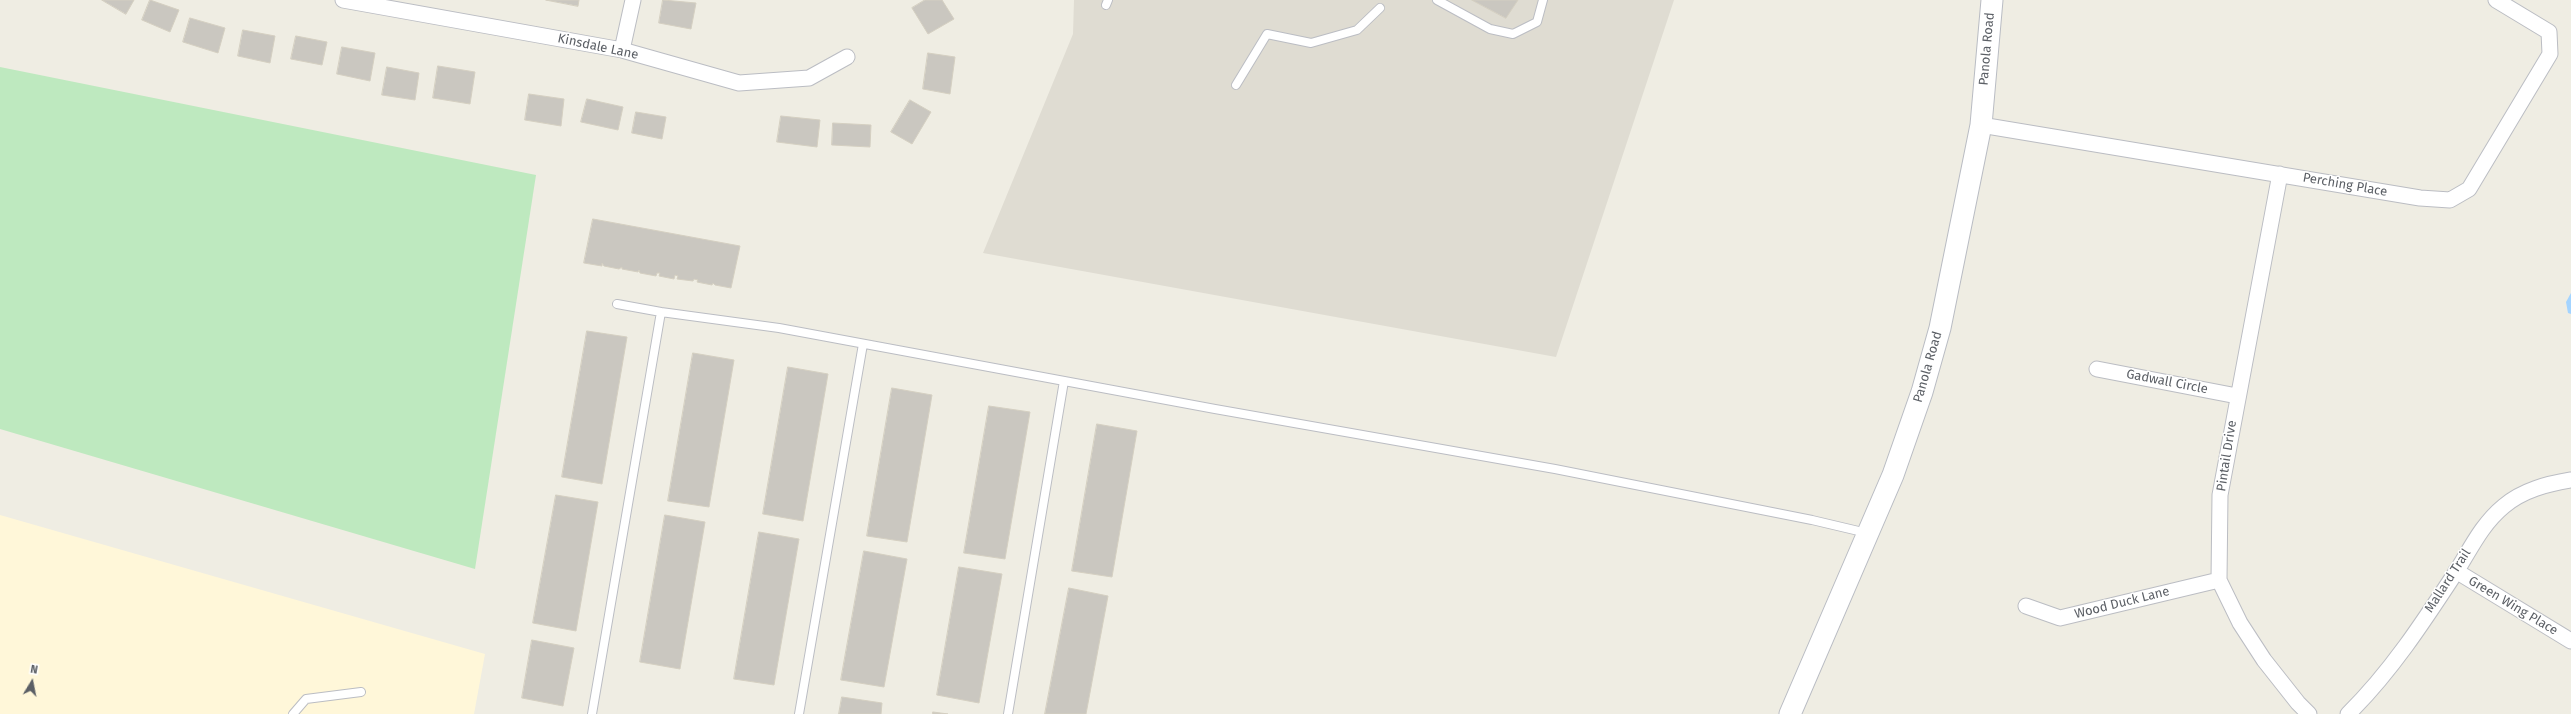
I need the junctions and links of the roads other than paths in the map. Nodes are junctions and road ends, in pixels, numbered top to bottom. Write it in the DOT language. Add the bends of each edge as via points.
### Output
graph roads {
  1 [pos="633,0"];
  2 [pos="1436,0"];
  3 [pos="1543,0"];
  4 [pos="1992,0"];
  5 [pos="2496,0"];
  6 [pos="351,1"];
  7 [pos="1380,8"];
  8 [pos="622,50"];
  9 [pos="847,57"];
  10 [pos="1236,85"];
  11 [pos="1981,125"];
  12 [pos="2280,174"];
  13 [pos="617,304"];
  14 [pos="661,312"];
  15 [pos="863,344"];
  16 [pos="2097,369"];
  17 [pos="1064,381"];
  18 [pos="2237,396"];
  19 [pos="2571,480"];
  20 [pos="1867,533"];
  21 [pos="2456,571"];
  22 [pos="2219,580"];
  23 [pos="2026,606"];
  24 [pos="2571,640"];
  25 [pos="360,692"];
  26 [pos="293,714"];
  27 [pos="592,714"];
  28 [pos="799,714"];
  29 [pos="1008,714"];
  30 [pos="1790,714"];
  31 [pos="2309,714"];
  32 [pos="2348,714"];
  1 -- 8 [label="street"];
  2 -- 3 [label="lane" via="1490,29 1513,34 1537,22"];
  4 -- 11 [label="main road, Panola Road"];
  5 -- 12 [label="street, Perching Place" via="2549,32 2550,54 2469,189 2450,200 2420,198"];
  6 -- 8 [label="street, Kinsdale Lane"];
  7 -- 10 [label="lane" via="1357,30 1311,43 1267,34"];
  8 -- 9 [label="street, Kinsdale Lane" via="739,83 809,78"];
  11 -- 12 [label="street, Perching Place"];
  11 -- 20 [label="main road, Panola Road" via="1940,328 1922,392 1895,468"];
  12 -- 18 [label="street, Pintail Drive"];
  13 -- 14 [label="lane"];
  14 -- 15 [label="lane" via="779,328"];
  14 -- 27 [label="lane"];
  15 -- 17 [label="lane"];
  15 -- 28 [label="lane"];
  16 -- 18 [label="street, Gadwall Circle"];
  17 -- 20 [label="lane" via="1555,469"];
  17 -- 29 [label="lane"];
  18 -- 22 [label="street, Pintail Drive" via="2220,496"];
  19 -- 21 [label="street, Mallard Trail" via="2527,491 2504,506 2482,529"];
  20 -- 30 [label="main road, Panola Road"];
  21 -- 24 [label="street, Green Wing Place"];
  21 -- 32 [label="street, Mallard Trail" via="2413,635 2364,698"];
  22 -- 23 [label="street, Wood Duck Lane" via="2060,618"];
  22 -- 31 [label="street, Pintail Drive" via="2240,624 2264,660"];
  25 -- 26 [label="lane" via="306,699"];
}
